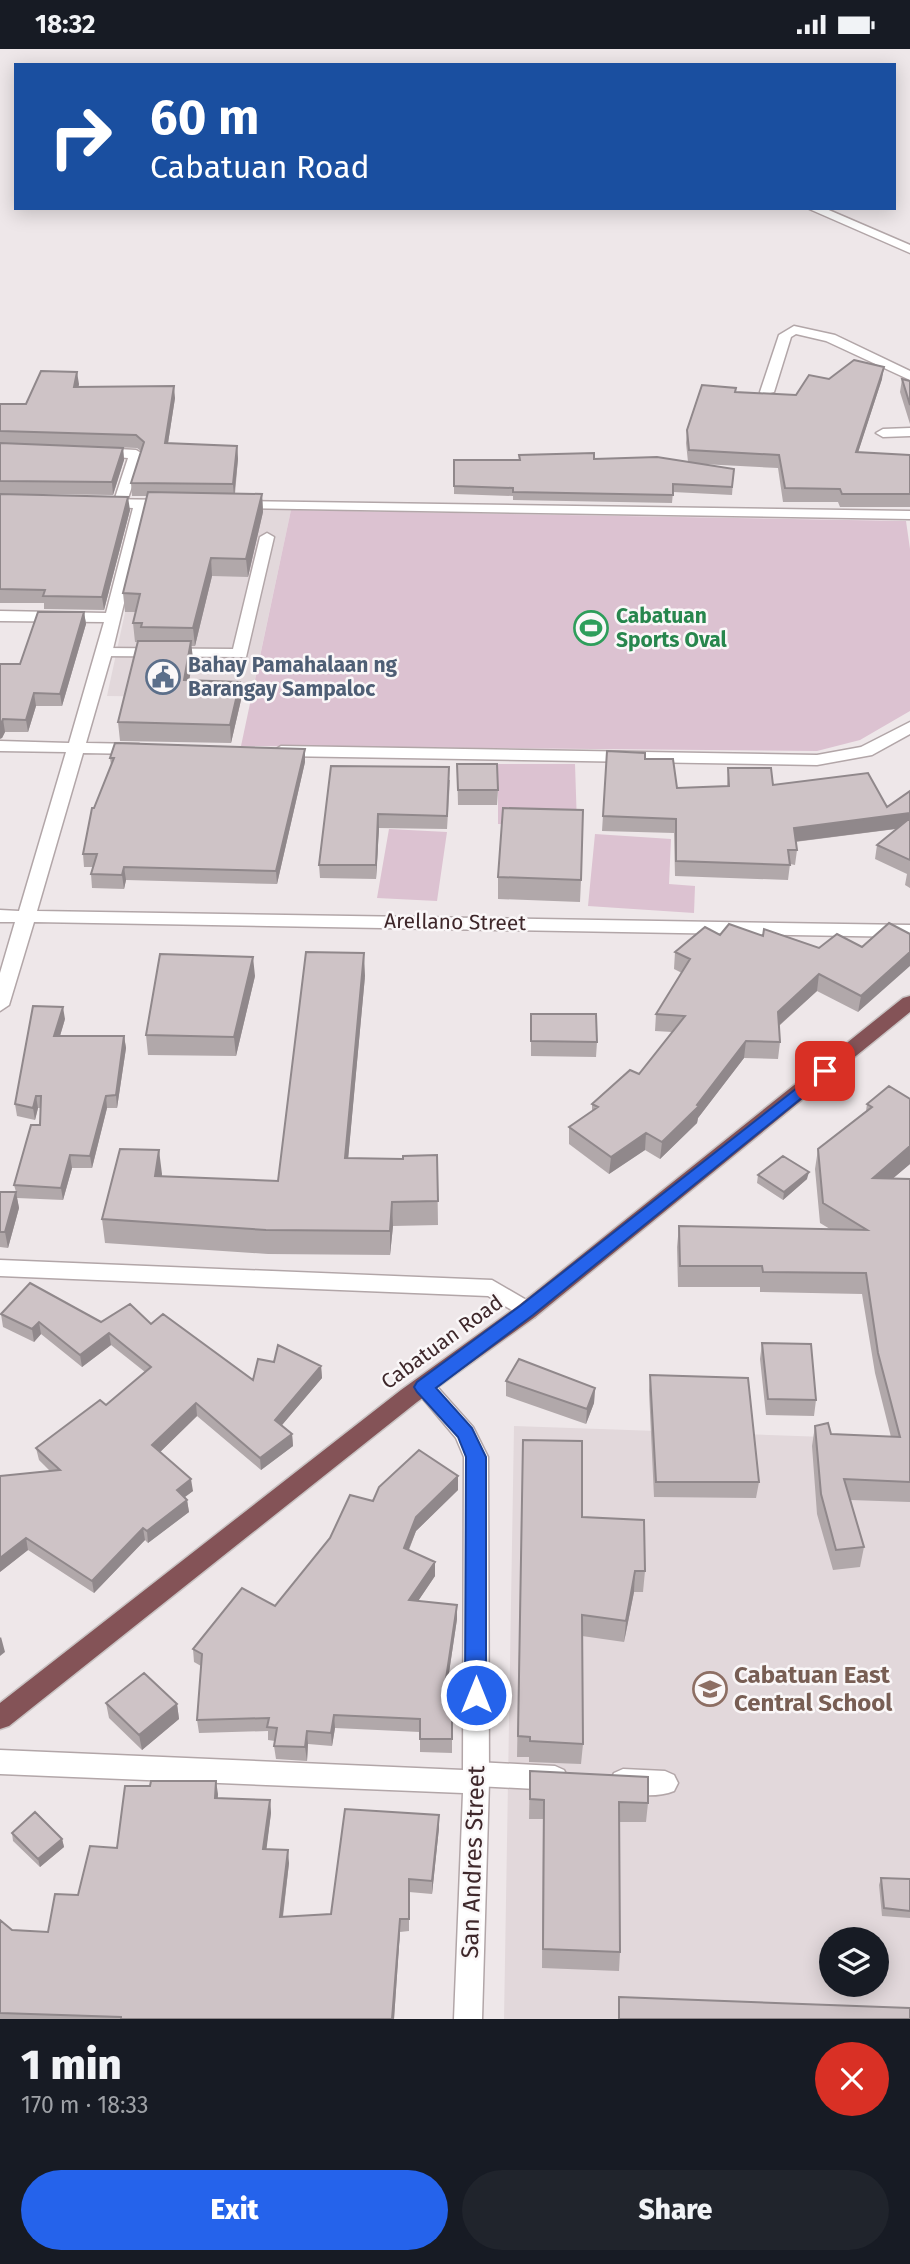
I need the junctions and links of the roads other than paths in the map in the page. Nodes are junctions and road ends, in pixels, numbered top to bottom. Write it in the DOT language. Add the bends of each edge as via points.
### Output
graph roads {
  1 [pos="818,210"];
  2 [pos="910,249"];
  3 [pos="910,376"];
  4 [pos="767,392"];
  5 [pos="910,432"];
  6 [pos="883,433"];
  7 [pos="86,451"];
  8 [pos="80,502"];
  9 [pos="120,504"];
  10 [pos="141,504"];
  11 [pos="181,504"];
  12 [pos="220,505"];
  13 [pos="910,515"];
  14 [pos="267,537"];
  15 [pos="0,616"];
  16 [pos="112,618"];
  17 [pos="104,653"];
  18 [pos="910,727"];
  19 [pos="0,746"];
  20 [pos="74,748"];
  21 [pos="158,749"];
  22 [pos="269,751"];
  23 [pos="0,916"];
  24 [pos="24,916"];
  25 [pos="910,932"];
  26 [pos="910,1002"];
  27 [pos="0,1005"];
  28 [pos="0,1268"];
  29 [pos="527,1311"];
  30 [pos="424,1387"];
  31 [pos="0,1718"];
  32 [pos="0,1762"];
  33 [pos="475,1778"];
  34 [pos="574,1779"];
  35 [pos="600,1780"];
  36 [pos="666,1783"];
  37 [pos="468,2019"];
  1 -- 2 [label="street"];
  3 -- 4 [label="street" via="830,338 794,330 785,335"];
  5 -- 6 [label="street"];
  7 -- 9 [label="street" via="136,454"];
  8 -- 9 [label="street"];
  9 -- 10 [label="street"];
  10 -- 11 [label="street"];
  10 -- 16 [label="street"];
  12 -- 13 [label="street"];
  14 -- 17 [label="street" via="240,654"];
  15 -- 16 [label="street"];
  16 -- 17 [label="street"];
  17 -- 20 [label="street"];
  18 -- 22 [label="street" via="866,751 817,760"];
  19 -- 20 [label="street"];
  20 -- 21 [label="street"];
  20 -- 24 [label="street"];
  23 -- 24 [label="street, Arellano Street"];
  24 -- 25 [label="street, Arellano Street"];
  24 -- 27 [label="street"];
  26 -- 29 [label="highway, Cabatuan Road"];
  28 -- 29 [label="street" via="492,1288"];
  29 -- 30 [label="highway, Cabatuan Road"];
  30 -- 31 [label="highway, Cabatuan Road"];
  30 -- 33 [label="street, San Andres Street" via="465,1433 476,1457"];
  32 -- 33 [label="street"];
  33 -- 34 [label="street"];
  33 -- 37 [label="street, San Andres Street"];
  35 -- 36 [label="street"];
}
